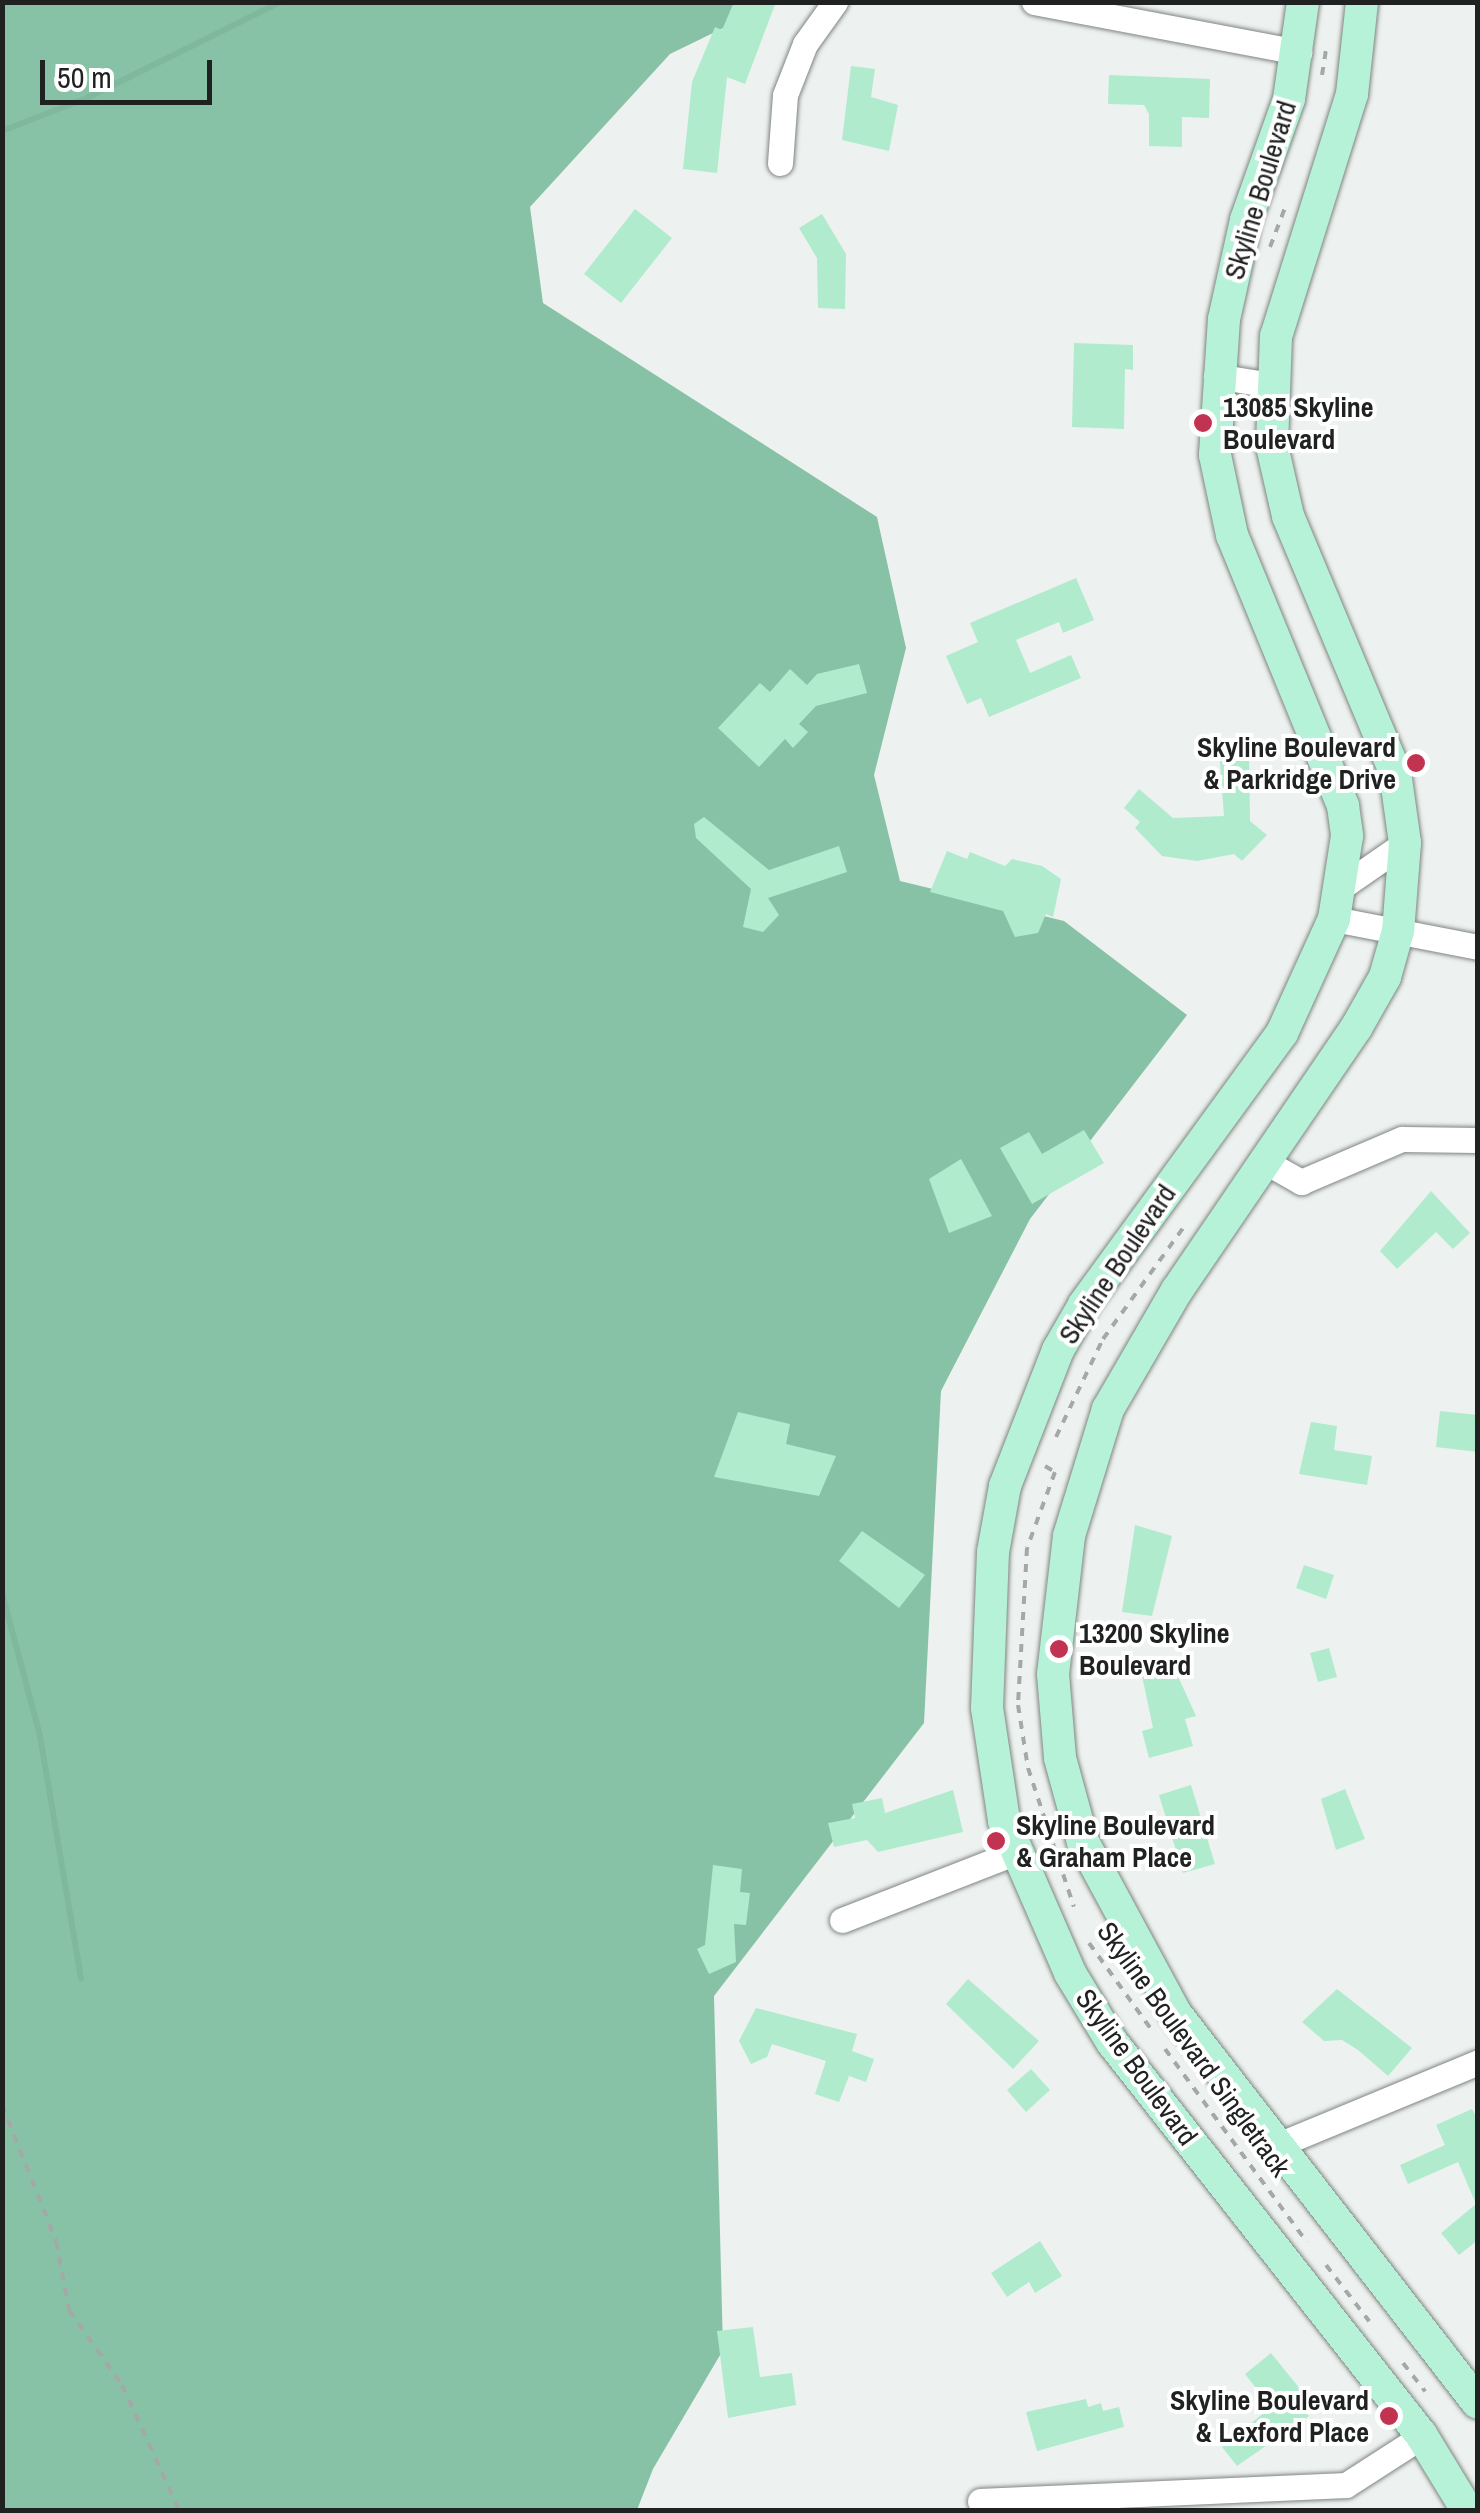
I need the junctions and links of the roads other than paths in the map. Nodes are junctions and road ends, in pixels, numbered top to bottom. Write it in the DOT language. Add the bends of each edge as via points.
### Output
graph roads {
  1 [pos="835,2"];
  2 [pos="1034,2"];
  3 [pos="1303,2"];
  4 [pos="1362,2"];
  5 [pos="1313,48"];
  6 [pos="780,164"];
  7 [pos="1216,376"];
  8 [pos="1272,385"];
  9 [pos="1405,843"];
  10 [pos="1337,903"];
  11 [pos="1398,931"];
  12 [pos="1478,947"];
  13 [pos="1478,1140"];
  14 [pos="1264,1161"];
  15 [pos="1016,1852"];
  16 [pos="842,1920"];
  17 [pos="1478,2062"];
  18 [pos="1278,2146"];
  19 [pos="1478,2402"];
  20 [pos="1422,2436"];
  21 [pos="980,2500"];
  22 [pos="1467,2510"];
  1 -- 6 [label="street" via="805,44 785,95"];
  2 -- 5 [label="street"];
  3 -- 5 [label="main road, Skyline Boulevard"];
  4 -- 8 [label="main road, Skyline Boulevard" via="1352,94 1276,336"];
  5 -- 7 [label="main road, Skyline Boulevard" via="1246,220"];
  7 -- 8 [label="street"];
  7 -- 10 [label="main road, Skyline Boulevard" via="1214,455 1232,534 1343,806"];
  8 -- 9 [label="main road, Skyline Boulevard" via="1272,446 1288,516 1394,772"];
  9 -- 10 [label="street"];
  9 -- 11 [label="main road, Skyline Boulevard"];
  10 -- 11 [label="street"];
  10 -- 15 [label="main road, Skyline Boulevard" via="1282,1033 1084,1305 1006,1480 993,1552 987,1708"];
  11 -- 12 [label="street"];
  11 -- 14 [label="main road, Skyline Boulevard" via="1385,977 1356,1028"];
  13 -- 14 [label="street" via="1402,1139 1301,1182"];
  14 -- 18 [label="main road, Skyline Boulevard" via="1142,1344 1108,1409 1068,1536 1052,1674 1060,1758 1083,1842 1176,2014"];
  15 -- 16 [label="street"];
  15 -- 20 [label="main road, Skyline Boulevard" via="1070,1973 1112,2042"];
  17 -- 18 [label="street"];
  18 -- 19 [label="main road, Skyline Boulevard"];
  20 -- 21 [label="street" via="1346,2485"];
  20 -- 22 [label="main road, Skyline Boulevard"];
}
